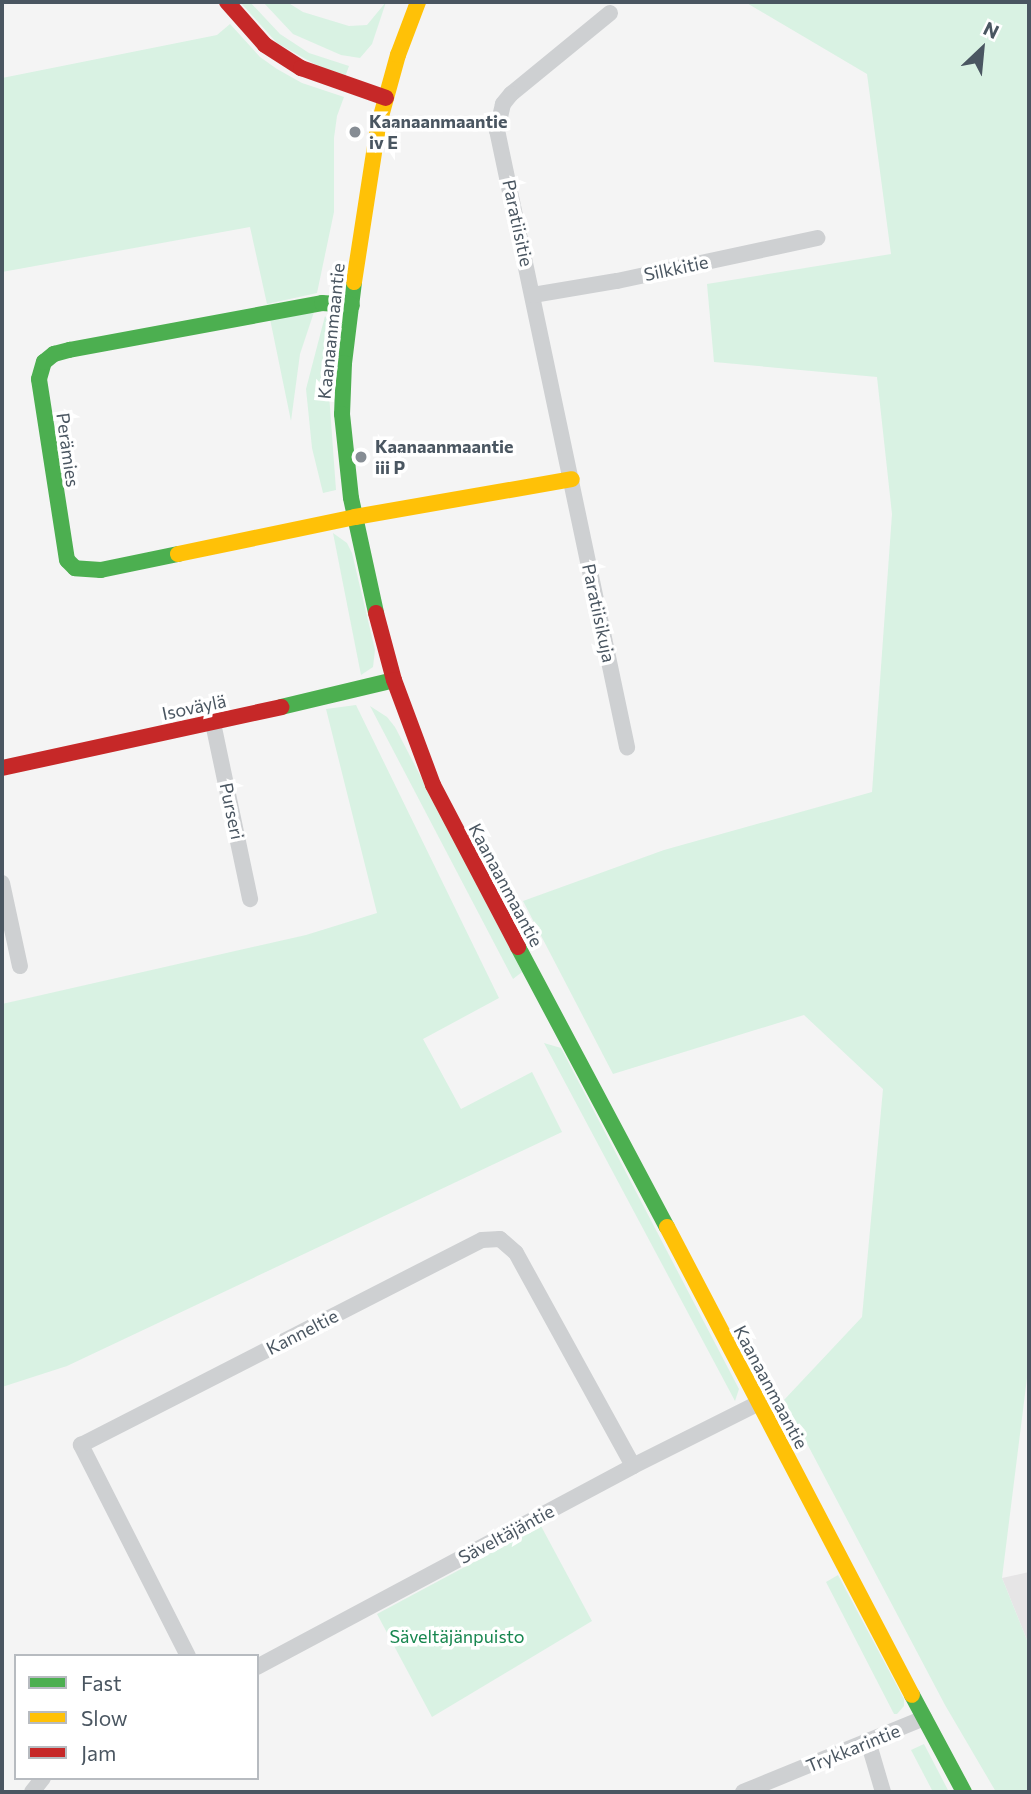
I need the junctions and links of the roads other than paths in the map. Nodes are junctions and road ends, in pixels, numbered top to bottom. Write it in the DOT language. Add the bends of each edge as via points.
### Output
graph roads {
  1 [pos="228,2"];
  2 [pos="418,2"];
  3 [pos="610,13"];
  4 [pos="386,98"];
  5 [pos="817,238"];
  6 [pos="533,295"];
  7 [pos="352,306"];
  8 [pos="572,479"];
  9 [pos="355,517"];
  10 [pos="394,680"];
  11 [pos="213,723"];
  12 [pos="627,747"];
  13 [pos="2,768"];
  14 [pos="2,883"];
  15 [pos="250,899"];
  16 [pos="20,966"];
  17 [pos="757,1404"];
  18 [pos="633,1466"];
  19 [pos="187,1654"];
  20 [pos="259,1666"];
  21 [pos="924,1718"];
  22 [pos="868,1741"];
  23 [pos="743,1792"];
  24 [pos="883,1792"];
  25 [pos="964,1792"];
  1 -- 4 [label="street" via="265,45 301,68"];
  2 -- 4 [label="street, Kaanaanmaantie"];
  3 -- 6 [label="street, Paratiisitie" via="524,81 503,104 498,119"];
  4 -- 7 [label="street, Kaanaanmaantie" via="363,209"];
  5 -- 6 [label="street, Silkkitie"];
  6 -- 8 [label="street, Paratiisitie"];
  7 -- 9 [label="street, Kaanaanmaantie" via="344,363 343,425"];
  7 -- 9 [label="street, Perämies" via="322,303 69,350 44,362 39,379 62,542 67,560 75,568 101,570"];
  8 -- 9 [label="street"];
  8 -- 12 [label="street, Paratiisikuja"];
  9 -- 10 [label="street, Kaanaanmaantie"];
  10 -- 11 [label="street, Isoväylä"];
  10 -- 17 [label="street, Kaanaanmaantie" via="433,785 461,842 603,1102"];
  11 -- 13 [label="street, Isoväylä"];
  11 -- 15 [label="street, Purseri"];
  14 -- 16 [label="street"];
  17 -- 18 [label="street, Säveltäjäntie"];
  17 -- 21 [label="street, Kaanaanmaantie"];
  18 -- 19 [label="street, Kanneltie" via="516,1253 500,1239 482,1240 81,1445"];
  18 -- 20 [label="street, Säveltäjäntie"];
  21 -- 22 [label="street, Trykkarintie"];
  21 -- 25 [label="street, Kaanaanmaantie"];
  22 -- 23 [label="street, Trykkarintie"];
  22 -- 24 [label="street"];
}
